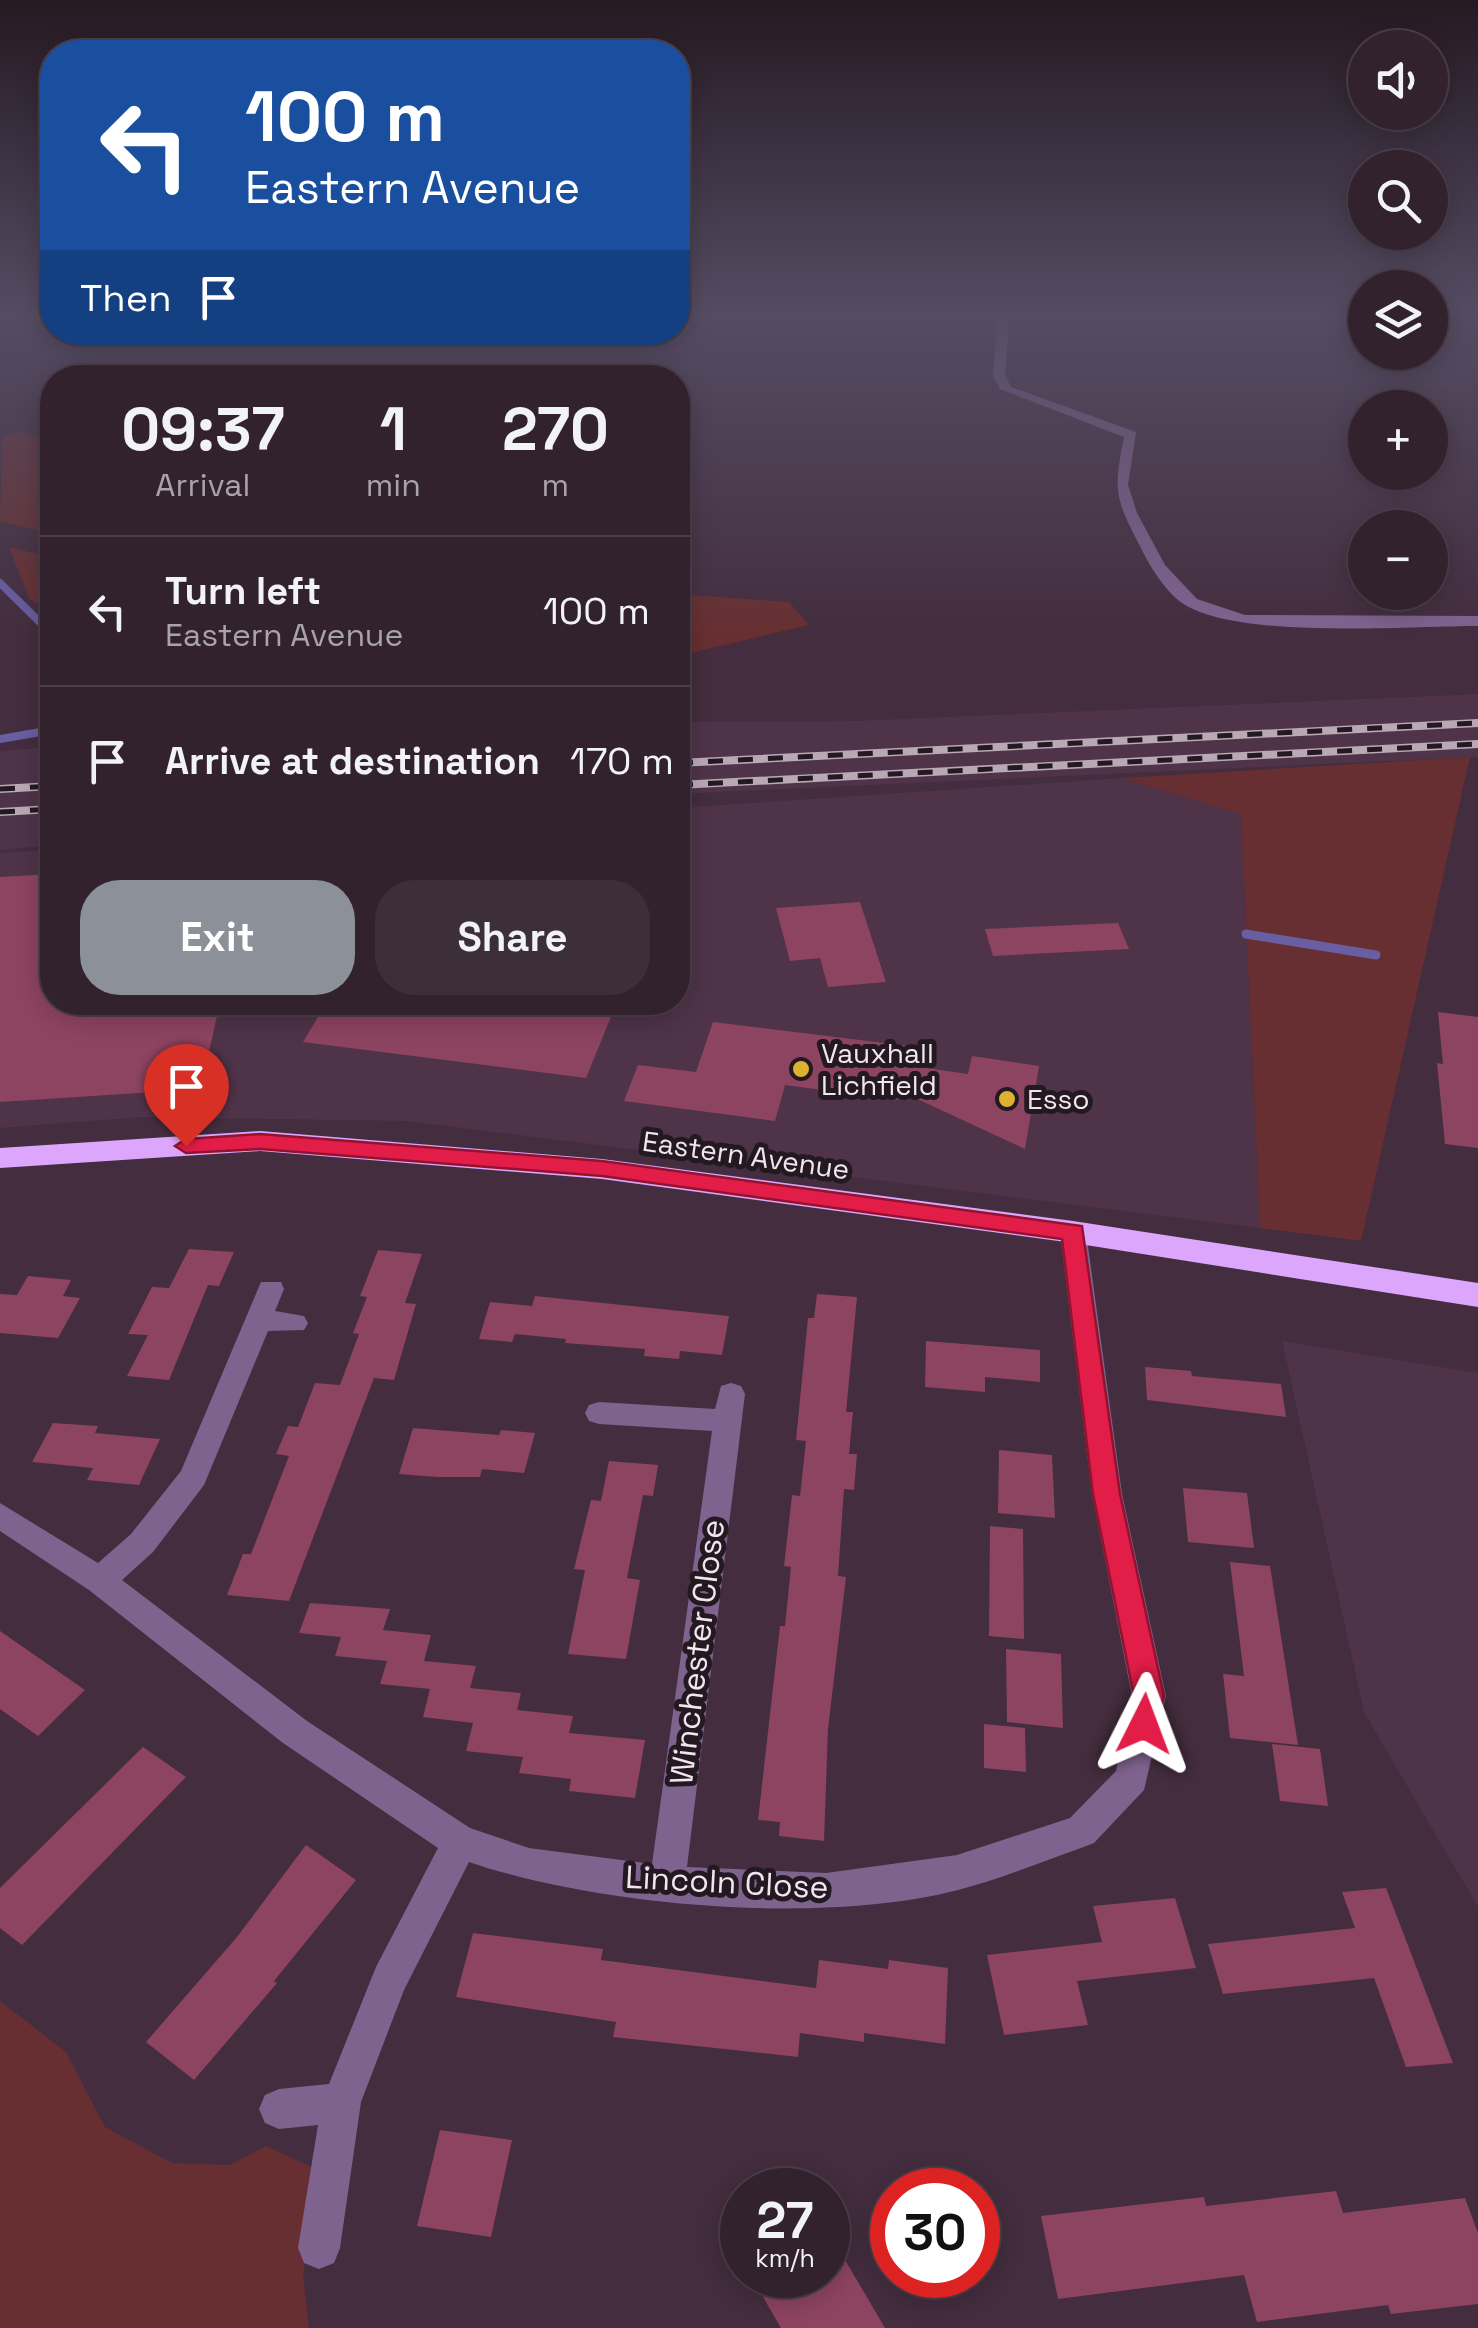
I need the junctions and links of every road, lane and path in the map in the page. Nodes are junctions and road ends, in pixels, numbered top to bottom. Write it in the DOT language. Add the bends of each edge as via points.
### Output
graph roads {
  1 [pos="1093,421"];
  2 [pos="1478,621"];
  3 [pos="0,1158"];
  4 [pos="1073,1232"];
  5 [pos="270,1288"];
  6 [pos="1478,1295"];
  7 [pos="261,1320"];
  8 [pos="294,1324"];
  9 [pos="599,1412"];
  10 [pos="0,1515"];
  11 [pos="100,1582"];
  12 [pos="460,1842"];
  13 [pos="668,1884"];
  14 [pos="341,2102"];
  15 [pos="279,2110"];
  16 [pos="318,2248"];
  1 -- 2 [label="street" via="1131,434 1121,485 1130,512 1158,567 1190,602 1243,620"];
  3 -- 4 [label="highway, Eastern Avenue" via="260,1141 602,1169"];
  4 -- 6 [label="highway, Eastern Avenue"];
  4 -- 13 [label="street, Lincoln Close" via="1107,1494 1149,1696 1132,1779 1081,1831 957,1873 826,1892"];
  5 -- 7 [label="street"];
  7 -- 8 [label="street"];
  7 -- 11 [label="street" via="193,1478"];
  9 -- 13 [label="street, Winchester Close" via="729,1407"];
  10 -- 11 [label="street, Lincoln Close"];
  11 -- 12 [label="street, Lincoln Close" via="295,1732"];
  12 -- 13 [label="street, Lincoln Close" via="529,1865"];
  12 -- 14 [label="street" via="389,1980"];
  14 -- 15 [label="street"];
  14 -- 16 [label="street"];
}
